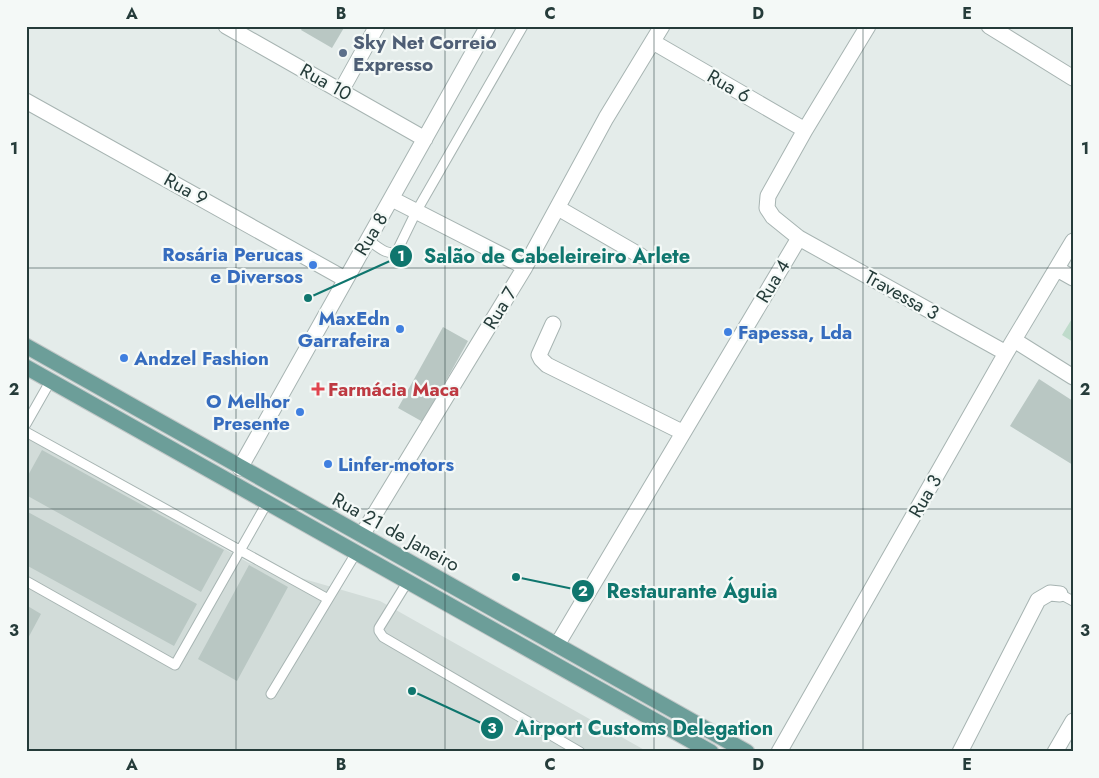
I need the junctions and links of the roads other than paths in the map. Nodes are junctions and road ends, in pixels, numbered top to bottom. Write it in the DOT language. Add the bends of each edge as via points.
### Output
graph roads {
  1 [pos="226,26"];
  2 [pos="378,26"];
  3 [pos="488,26"];
  4 [pos="523,26"];
  5 [pos="662,26"];
  6 [pos="868,26"];
  7 [pos="989,26"];
  8 [pos="653,42"];
  9 [pos="1073,78"];
  10 [pos="341,91"];
  11 [pos="26,101"];
  12 [pos="806,130"];
  13 [pos="425,139"];
  14 [pos="392,199"];
  15 [pos="558,208"];
  16 [pos="416,212"];
  17 [pos="798,238"];
  18 [pos="368,240"];
  19 [pos="1073,241"];
  20 [pos="641,256"];
  21 [pos="525,267"];
  22 [pos="1057,268"];
  23 [pos="1073,278"];
  24 [pos="345,279"];
  25 [pos="553,324"];
  26 [pos="26,346"];
  27 [pos="1010,346"];
  28 [pos="26,367"];
  29 [pos="1073,376"];
  30 [pos="51,380"];
  31 [pos="26,424"];
  32 [pos="26,432"];
  33 [pos="682,432"];
  34 [pos="240,468"];
  35 [pos="267,503"];
  36 [pos="362,535"];
  37 [pos="240,551"];
  38 [pos="356,552"];
  39 [pos="26,581"];
  40 [pos="408,581"];
  41 [pos="1066,597"];
  42 [pos="328,599"];
  43 [pos="557,645"];
  44 [pos="271,694"];
  45 [pos="1073,721"];
  46 [pos="580,752"];
  47 [pos="711,752"];
  48 [pos="747,752"];
  49 [pos="780,752"];
  50 [pos="960,752"];
  51 [pos="1055,752"];
  1 -- 10 [label="street, Rua 10"];
  2 -- 10 [label="street"];
  3 -- 13 [label="street, Rua 8"];
  4 -- 16 [label="lane"];
  5 -- 8 [label="street, Rua 7"];
  6 -- 12 [label="street, Rua 4"];
  7 -- 9 [label="street"];
  8 -- 12 [label="street, Rua 6"];
  8 -- 15 [label="street, Rua 7" via="606,118"];
  10 -- 13 [label="street, Rua 10"];
  11 -- 24 [label="street, Rua 9"];
  12 -- 17 [label="street, Rua 4" via="768,196 767,208"];
  13 -- 14 [label="street, Rua 8"];
  14 -- 16 [label="street"];
  14 -- 18 [label="street, Rua 8"];
  15 -- 20 [label="street"];
  15 -- 21 [label="street, Rua 7"];
  16 -- 18 [label="lane" via="393,254"];
  16 -- 21 [label="street"];
  17 -- 27 [label="street, Travessa 3"];
  17 -- 33 [label="street, Rua 4"];
  18 -- 24 [label="street, Rua 8"];
  19 -- 22 [label="street, Rua 3"];
  21 -- 36 [label="street, Rua 7"];
  22 -- 23 [label="street"];
  22 -- 27 [label="street, Rua 3"];
  24 -- 34 [label="street, Rua 8"];
  25 -- 33 [label="street" via="539,355 548,365"];
  26 -- 34 [label="main road, Rua 21 de Janeiro"];
  27 -- 29 [label="street, Travessa 3"];
  27 -- 49 [label="street, Rua 3"];
  28 -- 30 [label="main road, Rua 21 de Janeiro"];
  30 -- 31 [label="lane"];
  30 -- 35 [label="main road, Rua 21 de Janeiro"];
  32 -- 37 [label="lane"];
  33 -- 43 [label="street, Rua 4"];
  34 -- 36 [label="main road, Rua 21 de Janeiro"];
  35 -- 37 [label="lane"];
  35 -- 38 [label="main road, Rua 21 de Janeiro"];
  36 -- 43 [label="main road, Rua 21 de Janeiro"];
  37 -- 39 [label="lane" via="175,665"];
  37 -- 42 [label="lane"];
  38 -- 40 [label="main road, Rua 21 de Janeiro"];
  38 -- 42 [label="lane"];
  40 -- 46 [label="lane" via="379,628 383,637"];
  40 -- 47 [label="main road, Rua 21 de Janeiro"];
  41 -- 50 [label="street" via="1050,593 1038,600"];
  42 -- 44 [label="lane"];
  43 -- 48 [label="main road, Rua 21 de Janeiro"];
  45 -- 51 [label="street"];
}
